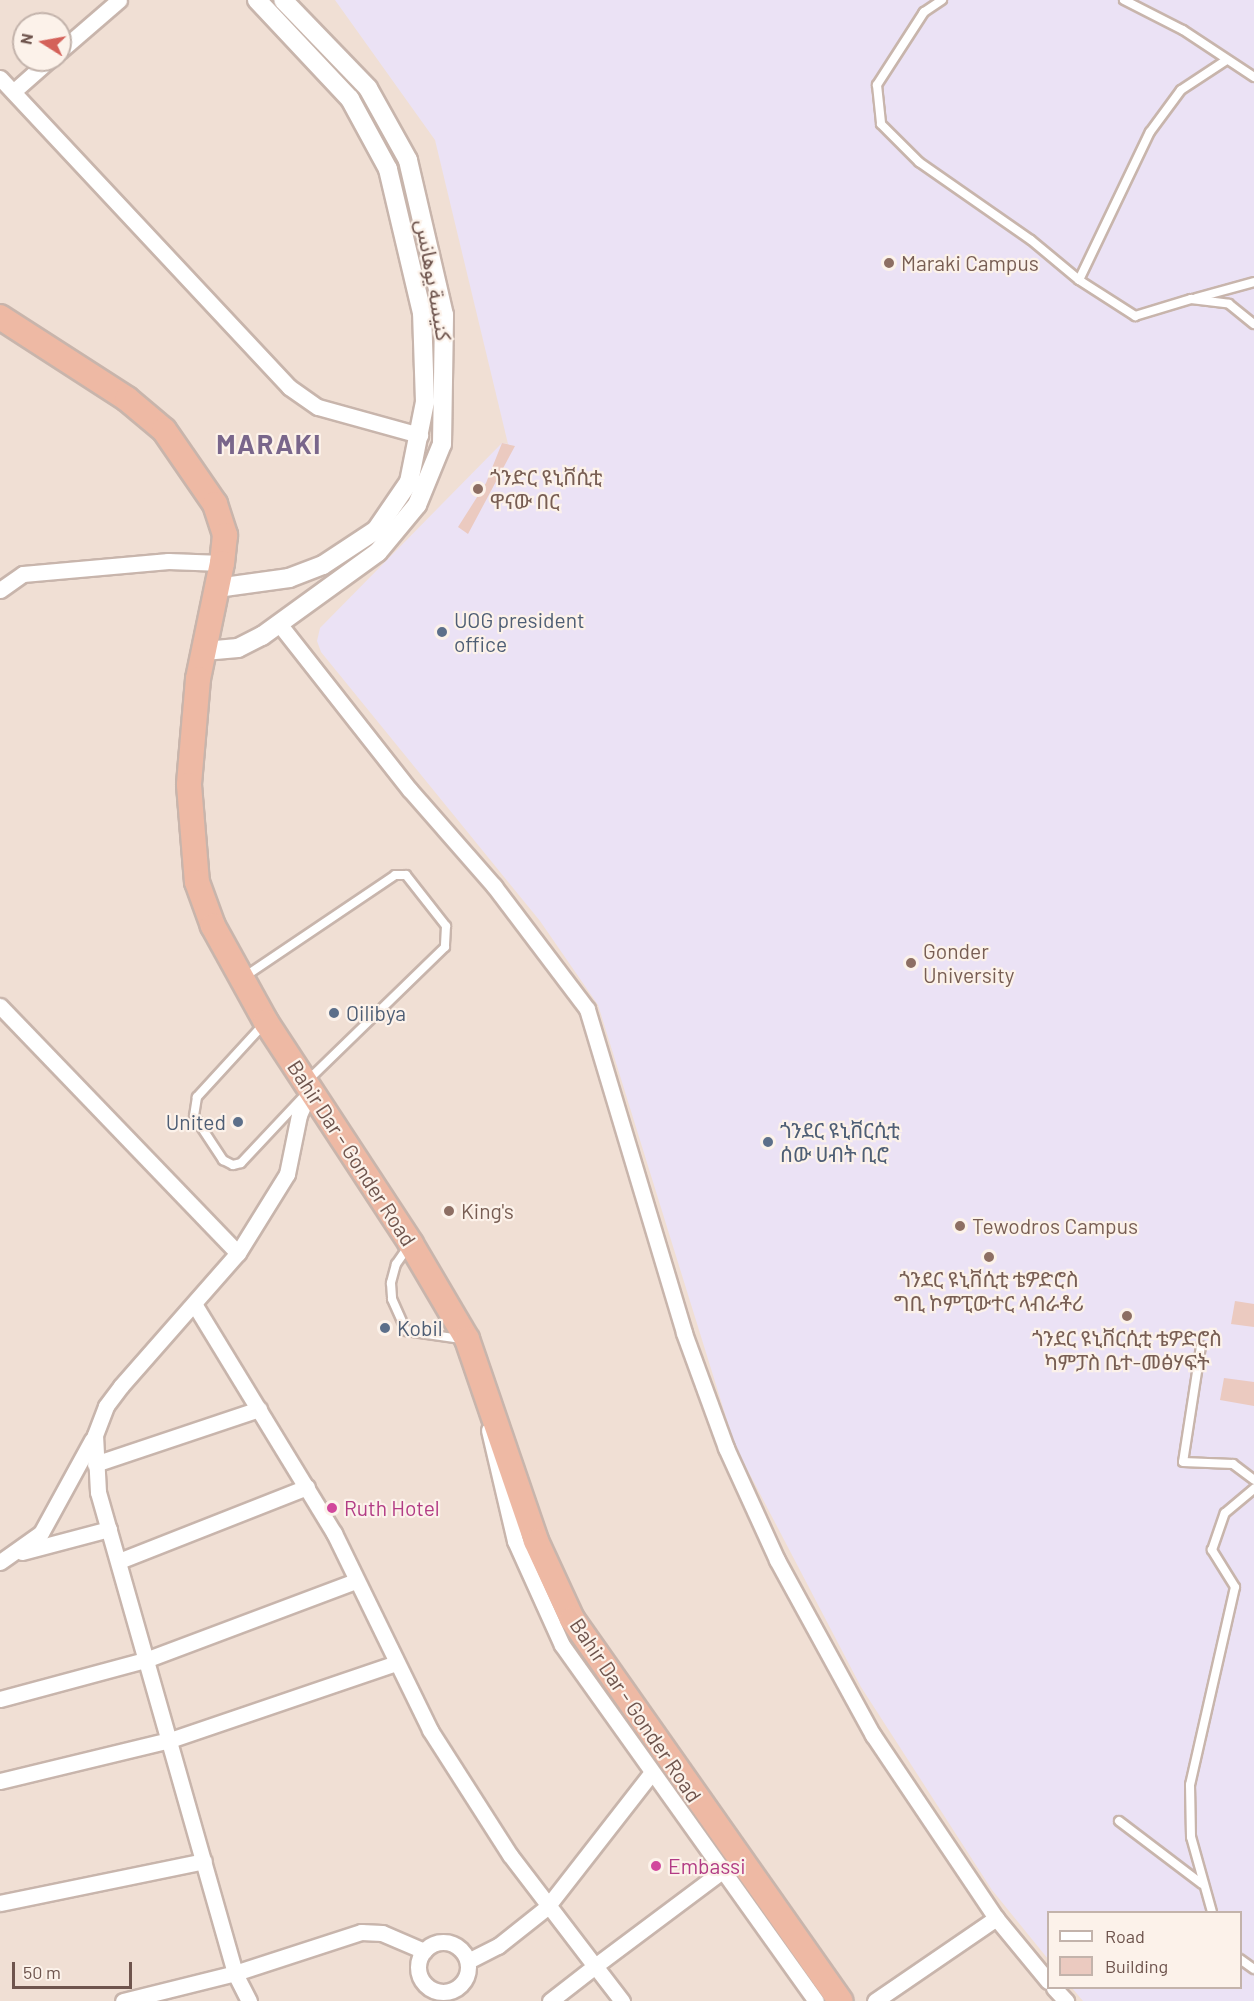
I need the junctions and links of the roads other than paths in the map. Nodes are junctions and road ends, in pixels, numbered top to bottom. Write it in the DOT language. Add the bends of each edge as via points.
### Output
graph roads {
  1 [pos="119,0"];
  2 [pos="257,0"];
  3 [pos="283,0"];
  4 [pos="942,0"];
  5 [pos="1124,0"];
  6 [pos="72,41"];
  7 [pos="1225,61"];
  8 [pos="35,72"];
  9 [pos="1254,77"];
  10 [pos="0,78"];
  11 [pos="14,91"];
  12 [pos="1079,280"];
  13 [pos="1254,282"];
  14 [pos="1191,299"];
  15 [pos="0,317"];
  16 [pos="444,322"];
  17 [pos="1254,324"];
  18 [pos="423,326"];
  19 [pos="420,435"];
  20 [pos="386,519"];
  21 [pos="401,531"];
  22 [pos="222,563"];
  23 [pos="217,588"];
  24 [pos="0,590"];
  25 [pos="280,625"];
  26 [pos="204,651"];
  27 [pos="241,979"];
  28 [pos="0,1006"];
  29 [pos="266,1022"];
  30 [pos="309,1085"];
  31 [pos="411,1244"];
  32 [pos="238,1253"];
  33 [pos="196,1306"];
  34 [pos="467,1339"];
  35 [pos="1201,1346"];
  36 [pos="490,1396"];
  37 [pos="259,1409"];
  38 [pos="95,1435"];
  39 [pos="95,1464"];
  40 [pos="1254,1480"];
  41 [pos="307,1487"];
  42 [pos="1254,1489"];
  43 [pos="109,1529"];
  44 [pos="7,1558"];
  45 [pos="118,1561"];
  46 [pos="355,1581"];
  47 [pos="148,1659"];
  48 [pos="396,1663"];
  49 [pos="0,1699"];
  50 [pos="170,1740"];
  51 [pos="652,1772"];
  52 [pos="0,1781"];
  53 [pos="1119,1821"];
  54 [pos="204,1861"];
  55 [pos="722,1871"];
  56 [pos="1202,1884"];
  57 [pos="0,1903"];
  58 [pos="547,1908"];
  59 [pos="1212,1911"];
  60 [pos="996,1918"];
  61 [pos="424,1951"];
  62 [pos="468,1961"];
  63 [pos="596,1966"];
  64 [pos="235,1973"];
  65 [pos="1047,1980"];
  66 [pos="1055,1989"];
  67 [pos="433,1995"];
  68 [pos="123,2001"];
  69 [pos="249,2001"];
  70 [pos="550,2001"];
  71 [pos="622,2001"];
  72 [pos="816,2001"];
  73 [pos="840,2001"];
  74 [pos="874,2001"];
  75 [pos="1066,2001"];
  1 -- 6 [label="street"];
  2 -- 18 [label="street" via="350,99 378,146 397,199"];
  3 -- 16 [label="street, كنيسة يوهانس" via="368,88 399,141 421,203"];
  4 -- 12 [label="lane" via="924,12 877,85 881,124 919,162 1031,240"];
  5 -- 7 [label="lane" via="1183,30"];
  7 -- 9 [label="lane"];
  7 -- 12 [label="lane" via="1182,90 1150,132"];
  8 -- 11 [label="street"];
  10 -- 11 [label="street"];
  11 -- 19 [label="street" via="289,387 318,407"];
  12 -- 14 [label="lane" via="1135,316"];
  13 -- 14 [label="lane"];
  14 -- 17 [label="lane" via="1229,304"];
  15 -- 22 [label="highway, Bahir Dar - Gonder Road" via="127,399 164,430 215,504 225,535"];
  16 -- 18 [label="street"];
  16 -- 21 [label="street, كنيسة يوهانس" via="442,444 417,505"];
  18 -- 19 [label="street" via="424,402"];
  19 -- 20 [label="street" via="409,482"];
  20 -- 21 [label="street"];
  20 -- 23 [label="street" via="323,565 274,582"];
  21 -- 25 [label="street, كنيسة يوهانس"];
  22 -- 23 [label="highway, Bahir Dar - Gonder Road"];
  22 -- 24 [label="street" via="168,561 23,574"];
  23 -- 26 [label="highway, Bahir Dar - Gonder Road"];
  25 -- 26 [label="street, كنيسة يوهانس" via="238,648"];
  25 -- 60 [label="street" via="410,790 494,886 587,1009 684,1333 726,1448 777,1560 873,1735"];
  26 -- 27 [label="highway, Bahir Dar - Gonder Road" via="189,785 190,835 197,882"];
  27 -- 29 [label="highway, Bahir Dar - Gonder Road"];
  27 -- 30 [label="lane" via="395,875 406,875 446,926 445,947"];
  28 -- 32 [label="street"];
  29 -- 30 [label="highway, Bahir Dar - Gonder Road"];
  29 -- 30 [label="lane" via="197,1097 194,1116 223,1160 241,1163"];
  30 -- 31 [label="highway, Bahir Dar - Gonder Road"];
  30 -- 32 [label="street" via="287,1174"];
  31 -- 34 [label="highway, Bahir Dar - Gonder Road"];
  31 -- 34 [label="lane" via="396,1264 391,1283 392,1299 406,1331"];
  32 -- 33 [label="street"];
  33 -- 37 [label="street"];
  33 -- 38 [label="street" via="121,1386 106,1406"];
  34 -- 36 [label="highway, Bahir Dar - Gonder Road"];
  35 -- 40 [label="lane" via="1183,1462 1233,1464"];
  36 -- 51 [label="street" via="489,1431 505,1507 542,1609 581,1674"];
  36 -- 73 [label="highway, Bahir Dar - Gonder Road" via="536,1541 572,1618"];
  37 -- 39 [label="street"];
  37 -- 41 [label="street"];
  38 -- 39 [label="street"];
  38 -- 44 [label="street" via="76,1477 41,1533"];
  39 -- 43 [label="street"];
  41 -- 45 [label="street"];
  41 -- 46 [label="street"];
  42 -- 56 [label="lane" via="1225,1513 1212,1550 1235,1587 1190,1785 1191,1837"];
  43 -- 44 [label="street"];
  43 -- 45 [label="street"];
  45 -- 47 [label="street"];
  46 -- 47 [label="street"];
  46 -- 48 [label="street"];
  47 -- 49 [label="street"];
  47 -- 50 [label="street"];
  48 -- 50 [label="street"];
  48 -- 58 [label="street" via="430,1730"];
  50 -- 52 [label="street"];
  50 -- 54 [label="street"];
  51 -- 55 [label="street"];
  51 -- 58 [label="street"];
  53 -- 56 [label="lane"];
  54 -- 57 [label="street"];
  54 -- 64 [label="street"];
  55 -- 63 [label="street"];
  55 -- 72 [label="street"];
  56 -- 59 [label="lane"];
  58 -- 62 [label="street" via="498,1946"];
  58 -- 63 [label="street"];
  60 -- 65 [label="street"];
  60 -- 74 [label="street"];
  61 -- 62 [label="street" via="448,1942 463,1951"];
  61 -- 64 [label="street" via="382,1933 361,1932"];
  61 -- 67 [label="street" via="418,1967"];
  62 -- 67 [label="street" via="467,1976 456,1990"];
  63 -- 70 [label="street"];
  63 -- 71 [label="street"];
  64 -- 68 [label="street"];
  64 -- 69 [label="street"];
  66 -- 75 [label="street"];
}
